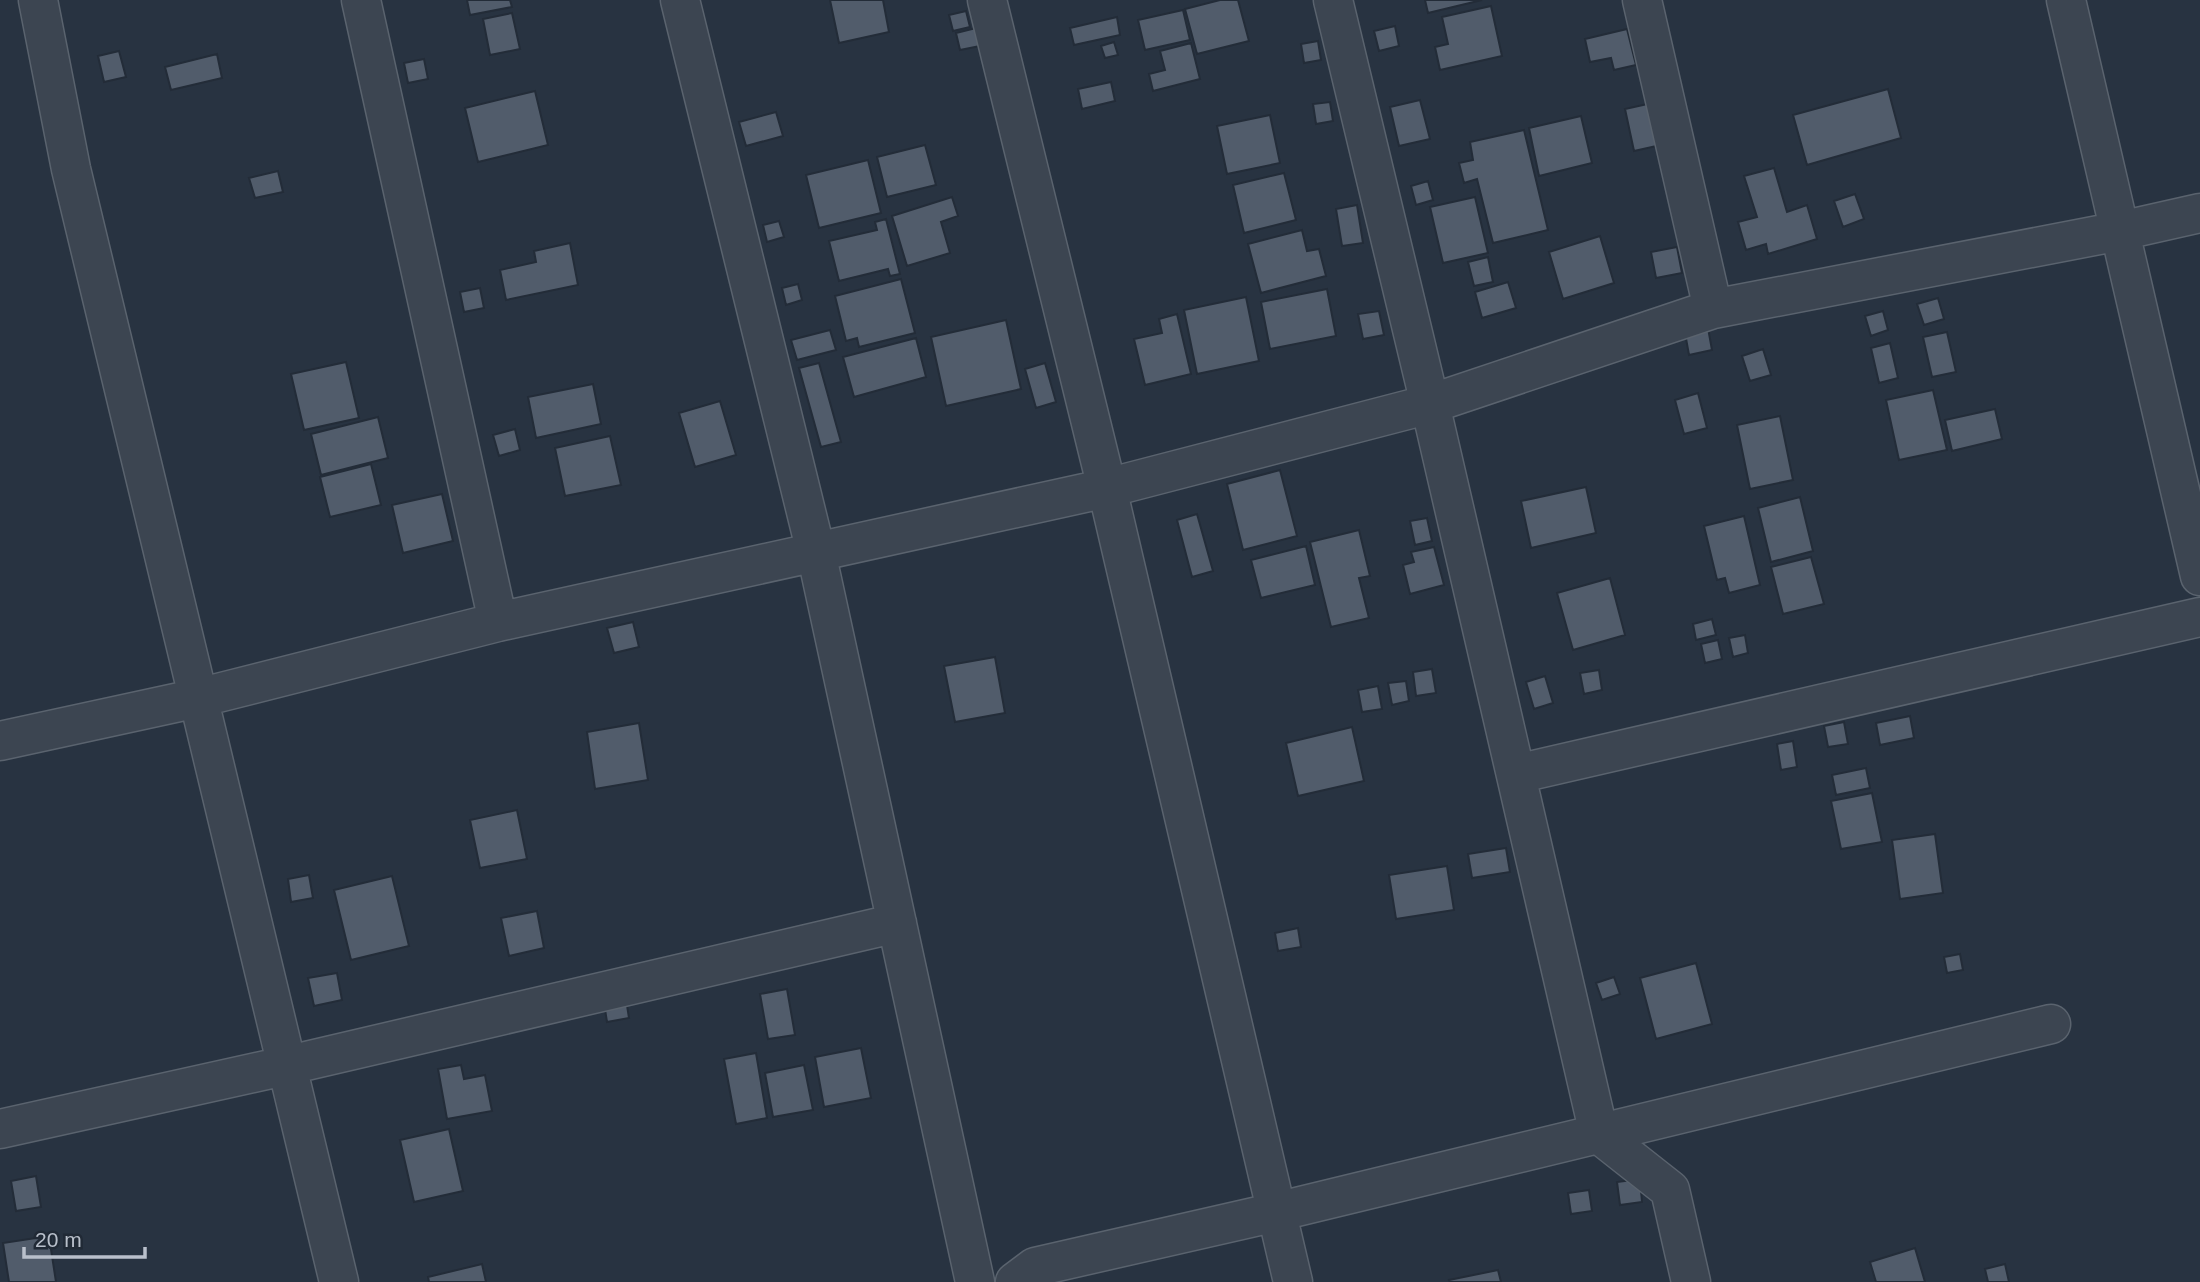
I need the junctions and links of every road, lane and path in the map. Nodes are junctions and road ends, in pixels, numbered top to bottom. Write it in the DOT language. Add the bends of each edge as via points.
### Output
graph roads {
  1 [pos="38,0"];
  2 [pos="361,0"];
  3 [pos="680,0"];
  4 [pos="987,0"];
  5 [pos="1333,0"];
  6 [pos="1642,0"];
  7 [pos="2066,0"];
  8 [pos="2200,213"];
  9 [pos="2120,231"];
  10 [pos="1713,309"];
  11 [pos="1430,404"];
  12 [pos="1107,488"];
  13 [pos="816,552"];
  14 [pos="2200,576"];
  15 [pos="2200,617"];
  16 [pos="498,622"];
  17 [pos="198,698"];
  18 [pos="0,741"];
  19 [pos="1516,774"];
  20 [pos="897,923"];
  21 [pos="2051,1024"];
  22 [pos="289,1065"];
  23 [pos="0,1129"];
  24 [pos="1599,1134"];
  25 [pos="1276,1212"];
  26 [pos="339,1282"];
  27 [pos="975,1282"];
  28 [pos="1015,1282"];
  29 [pos="1293,1282"];
  30 [pos="1691,1282"];
  1 -- 17 [label="street" via="71,169"];
  2 -- 16 [label="street"];
  3 -- 13 [label="street"];
  4 -- 12 [label="street"];
  5 -- 11 [label="street"];
  6 -- 10 [label="street"];
  7 -- 9 [label="street"];
  8 -- 9 [label="street"];
  9 -- 10 [label="street"];
  9 -- 14 [label="street"];
  10 -- 11 [label="street"];
  11 -- 12 [label="street"];
  11 -- 19 [label="street"];
  12 -- 13 [label="street"];
  12 -- 25 [label="street"];
  13 -- 16 [label="street"];
  13 -- 20 [label="street"];
  15 -- 19 [label="street"];
  16 -- 17 [label="street"];
  17 -- 18 [label="street"];
  17 -- 22 [label="street"];
  19 -- 24 [label="street"];
  20 -- 22 [label="street"];
  20 -- 27 [label="street"];
  21 -- 24 [label="street"];
  22 -- 23 [label="street"];
  22 -- 26 [label="street"];
  24 -- 25 [label="street"];
  24 -- 30 [label="street" via="1670,1190"];
  25 -- 28 [label="street" via="1035,1268"];
  25 -- 29 [label="street"];
}
